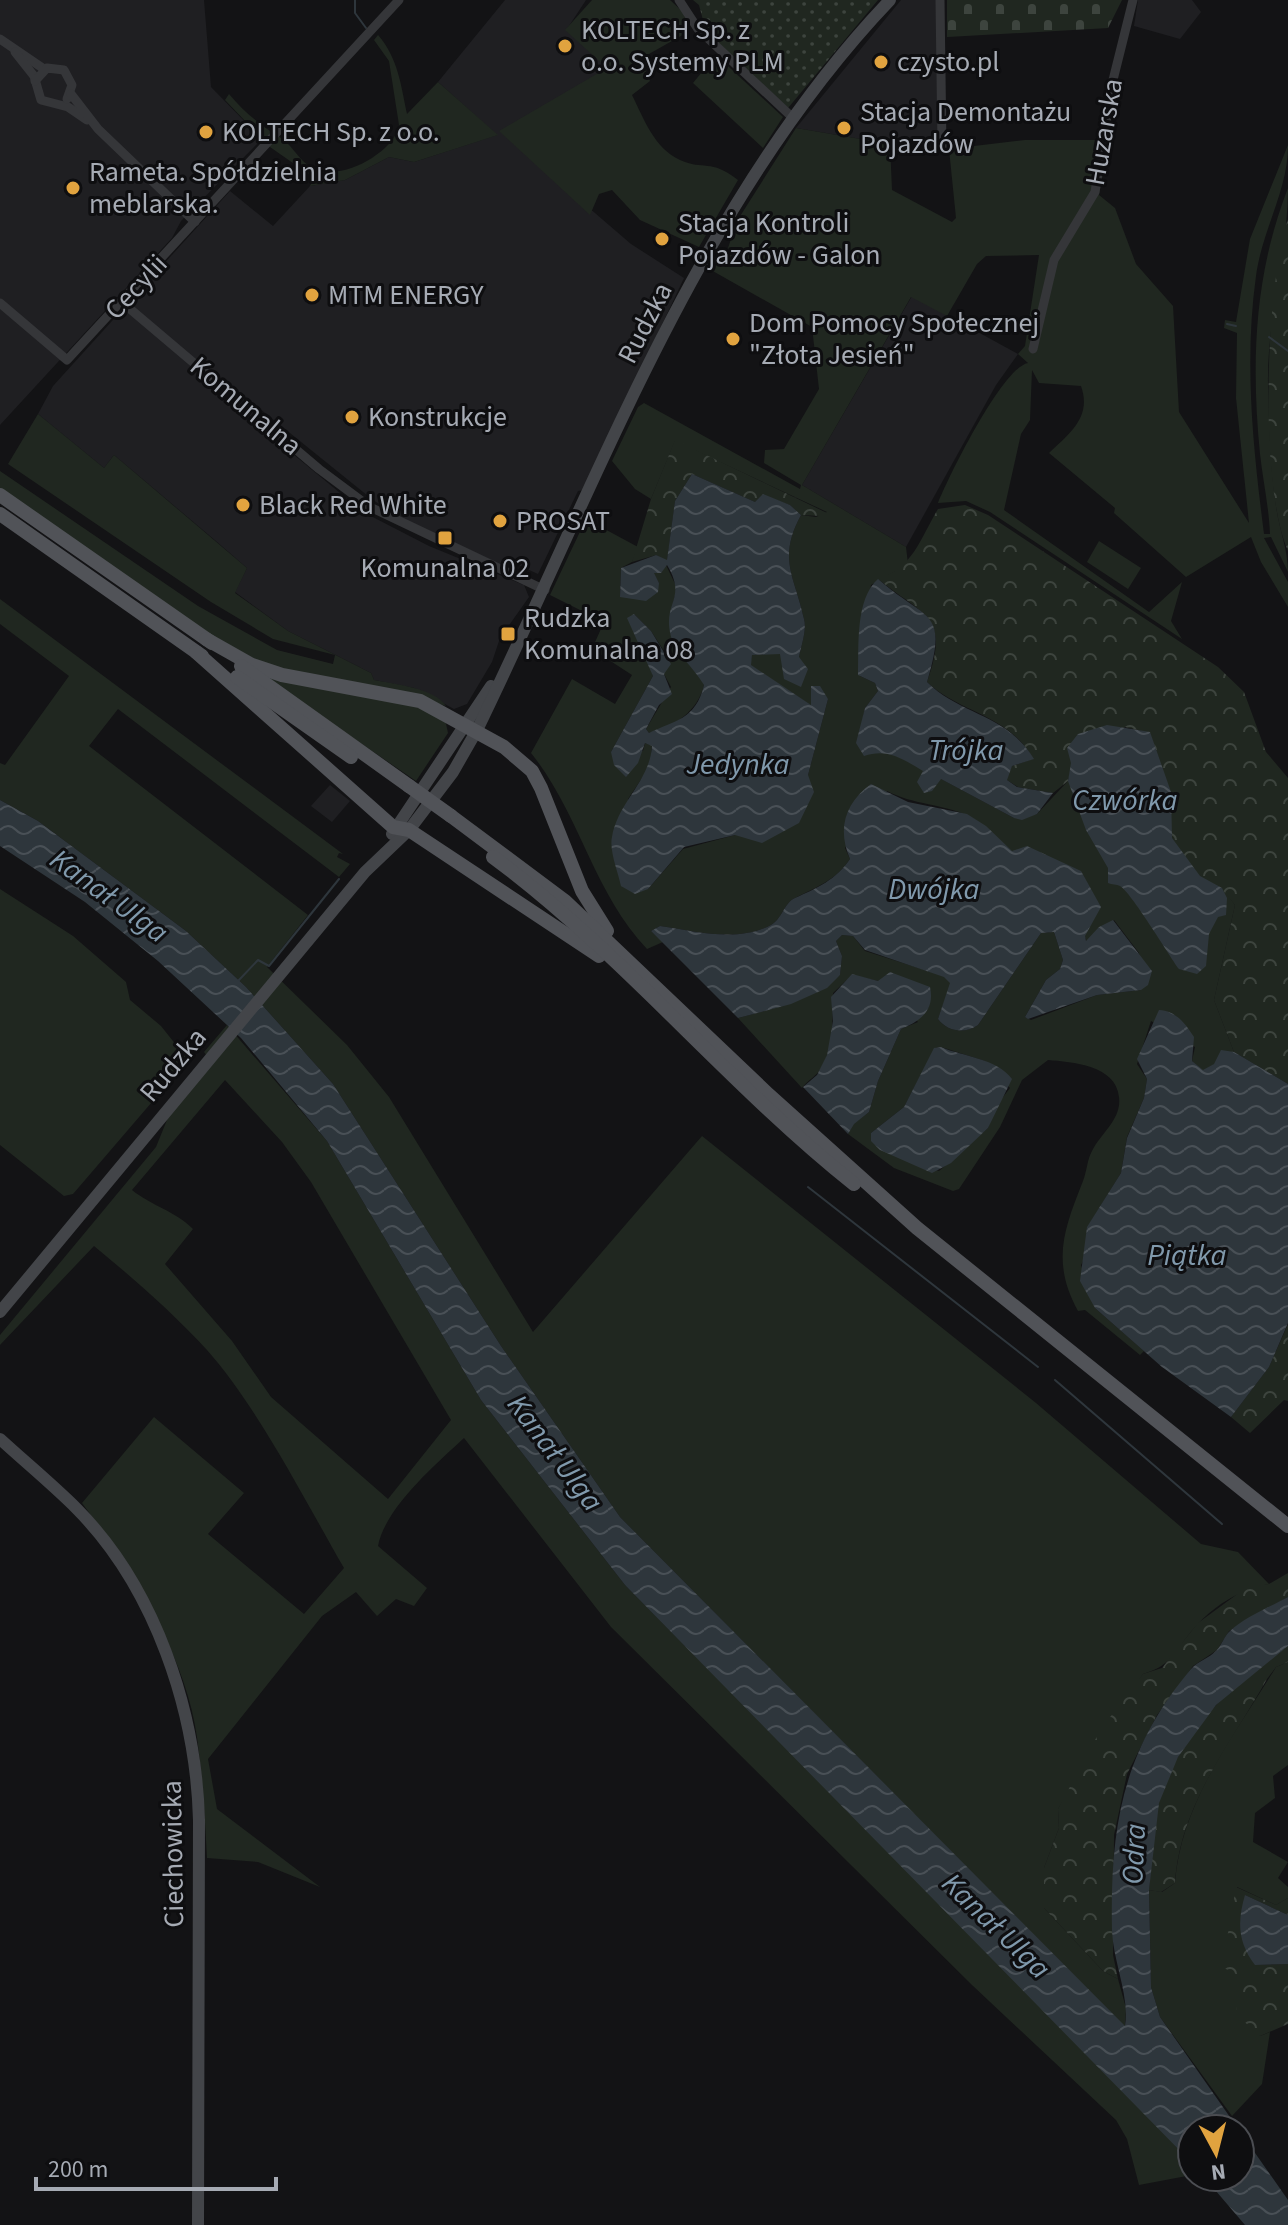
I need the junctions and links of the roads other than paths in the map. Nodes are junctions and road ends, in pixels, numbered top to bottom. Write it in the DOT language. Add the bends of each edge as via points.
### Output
graph roads {
  1 [pos="399,0"];
  2 [pos="679,0"];
  3 [pos="890,0"];
  4 [pos="940,0"];
  5 [pos="1133,0"];
  6 [pos="0,39"];
  7 [pos="15,52"];
  8 [pos="44,69"];
  9 [pos="35,81"];
  10 [pos="71,94"];
  11 [pos="60,103"];
  12 [pos="793,118"];
  13 [pos="98,129"];
  14 [pos="942,147"];
  15 [pos="195,222"];
  16 [pos="0,303"];
  17 [pos="123,303"];
  18 [pos="1033,349"];
  19 [pos="0,495"];
  20 [pos="0,514"];
  21 [pos="545,590"];
  22 [pos="206,639"];
  23 [pos="196,652"];
  24 [pos="472,727"];
  25 [pos="407,790"];
  26 [pos="448,818"];
  27 [pos="402,829"];
  28 [pos="625,970"];
  29 [pos="641,971"];
  30 [pos="917,1228"];
  31 [pos="0,1312"];
  32 [pos="0,1439"];
  33 [pos="1288,1526"];
  34 [pos="198,2225"];
  1 -- 15 [label="street, Cecylii"];
  2 -- 12 [label="street" via="698,29"];
  3 -- 12 [label="main road, Rudzka"];
  4 -- 14 [label="street"];
  5 -- 18 [label="street, Huzarska" via="1113,80 1095,192 1054,260"];
  6 -- 7 [label="street"];
  7 -- 8 [label="street"];
  7 -- 9 [label="street"];
  8 -- 9 [label="street"];
  8 -- 10 [label="street" via="66,72"];
  9 -- 11 [label="street" via="39,98"];
  10 -- 11 [label="street"];
  10 -- 13 [label="street"];
  11 -- 13 [label="street"];
  12 -- 21 [label="main road, Rudzka" via="701,265"];
  13 -- 15 [label="street"];
  15 -- 17 [label="street, Cecylii"];
  16 -- 17 [label="street, Cecylii" via="67,360"];
  17 -- 21 [label="street, Komunalna" via="370,507"];
  19 -- 22 [label="main road"];
  20 -- 23 [label="main road"];
  21 -- 24 [label="main road, Rudzka"];
  22 -- 24 [label="main road" via="282,675 420,701"];
  22 -- 25 [label="main road"];
  23 -- 25 [label="main road"];
  23 -- 27 [label="main road"];
  24 -- 27 [label="main road, Rudzka" via="453,772"];
  24 -- 29 [label="main road" via="532,771 588,902"];
  25 -- 26 [label="main road, bridge"];
  26 -- 28 [label="main road"];
  26 -- 29 [label="main road" via="565,901"];
  27 -- 28 [label="main road"];
  27 -- 31 [label="main road, Rudzka"];
  28 -- 30 [label="main road" via="792,1131"];
  29 -- 30 [label="main road"];
  30 -- 33 [label="main road"];
  32 -- 34 [label="main road, Ciechowicka" via="78,1510 121,1565 155,1626 191,1739 199,1820"];
}
